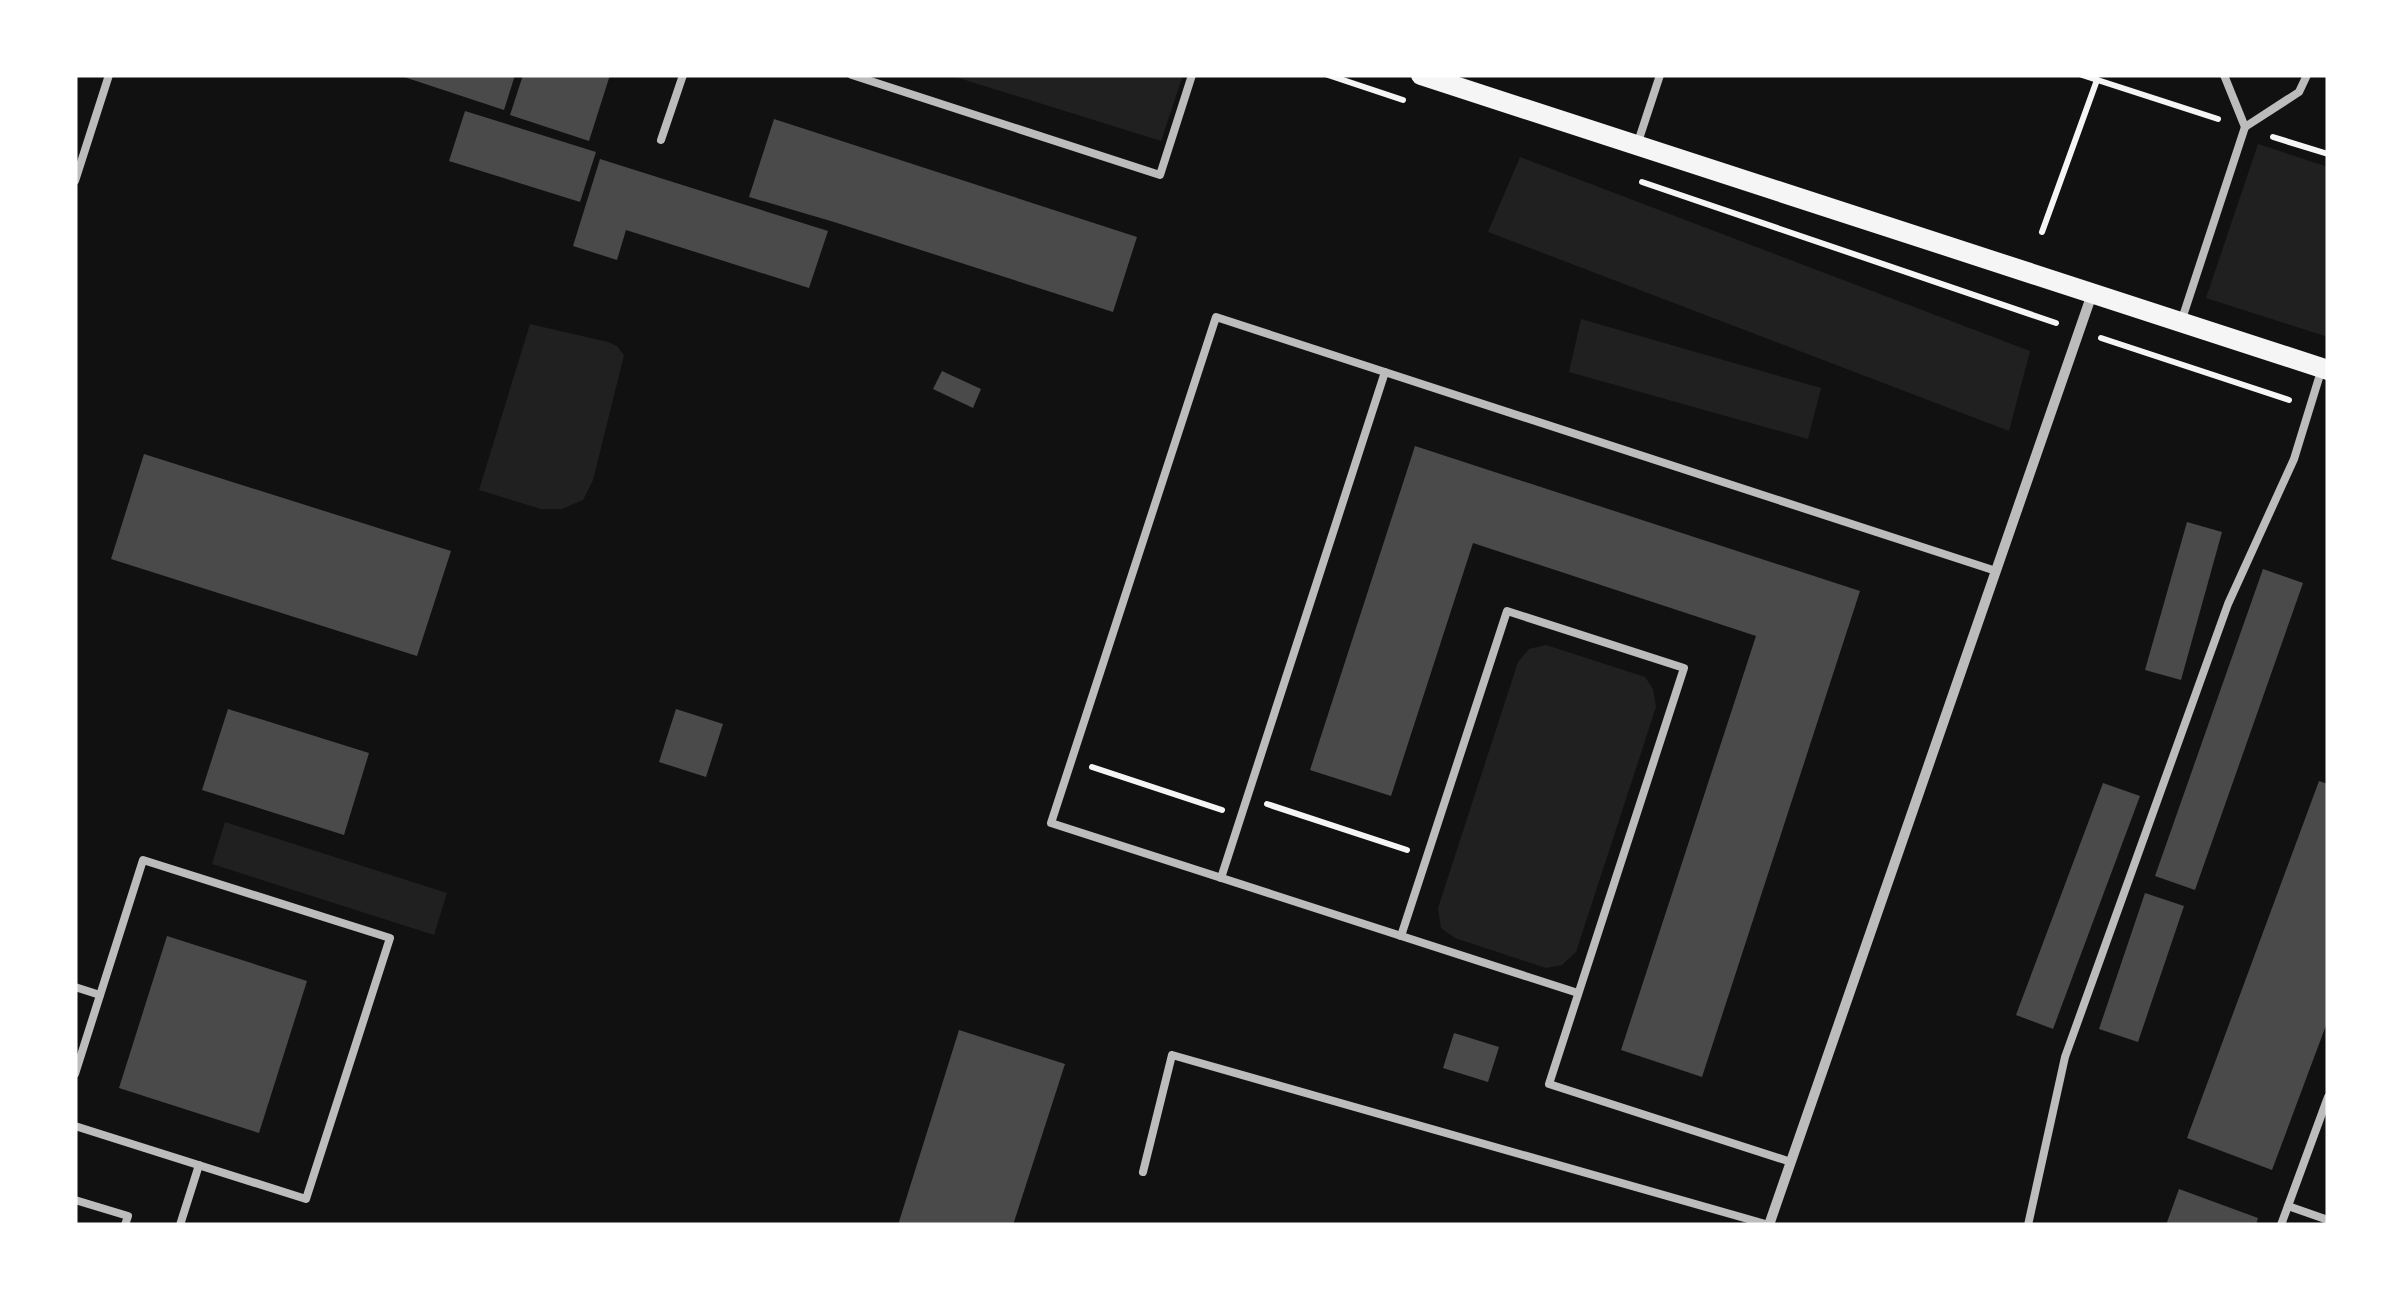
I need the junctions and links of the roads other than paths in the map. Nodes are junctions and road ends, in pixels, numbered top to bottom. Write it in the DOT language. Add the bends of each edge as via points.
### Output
graph roads {
  1 [pos="109,75"];
  2 [pos="683,75"];
  3 [pos="852,75"];
  4 [pos="1192,75"];
  5 [pos="1421,75"];
  6 [pos="1660,75"];
  7 [pos="2224,75"];
  8 [pos="2307,75"];
  9 [pos="2244,128"];
  10 [pos="662,140"];
  11 [pos="1637,146"];
  12 [pos="75,181"];
  13 [pos="2092,294"];
  14 [pos="2181,322"];
  15 [pos="2325,369"];
  16 [pos="1385,372"];
  17 [pos="1996,570"];
  18 [pos="1221,878"];
  19 [pos="1401,936"];
  20 [pos="75,987"];
  21 [pos="1578,994"];
  22 [pos="100,995"];
  23 [pos="75,1074"];
  24 [pos="2328,1096"];
  25 [pos="75,1126"];
  26 [pos="1791,1162"];
  27 [pos="199,1166"];
  28 [pos="1143,1172"];
  29 [pos="75,1200"];
  30 [pos="2288,1206"];
  31 [pos="2328,1220"];
  32 [pos="125,1225"];
  33 [pos="180,1225"];
  34 [pos="1769,1225"];
  35 [pos="2028,1225"];
  36 [pos="2282,1225"];
  1 -- 12 [label="lane"];
  2 -- 10 [label="lane"];
  3 -- 4 [label="lane" via="1160,176"];
  5 -- 11 [label="main road"];
  6 -- 11 [label="lane"];
  7 -- 9 [label="lane"];
  8 -- 9 [label="lane" via="2300,92"];
  9 -- 14 [label="lane"];
  11 -- 13 [label="main road"];
  13 -- 14 [label="main road"];
  13 -- 17 [label="street"];
  14 -- 15 [label="main road"];
  15 -- 35 [label="lane" via="2294,459 2228,604 2066,1057"];
  16 -- 17 [label="lane"];
  16 -- 18 [label="lane"];
  16 -- 18 [label="lane" via="1216,317 1072,760 1052,822"];
  17 -- 26 [label="street"];
  18 -- 19 [label="lane"];
  19 -- 21 [label="lane"];
  19 -- 21 [label="lane" via="1507,610 1684,668"];
  20 -- 22 [label="lane"];
  21 -- 26 [label="lane" via="1549,1084"];
  22 -- 23 [label="lane"];
  22 -- 27 [label="lane" via="143,860 390,938 306,1199"];
  24 -- 30 [label="lane"];
  25 -- 27 [label="lane"];
  26 -- 34 [label="street"];
  27 -- 33 [label="lane"];
  28 -- 34 [label="lane" via="1172,1055"];
  29 -- 32 [label="lane" via="128,1216"];
  30 -- 31 [label="lane"];
  30 -- 36 [label="lane"];
}
